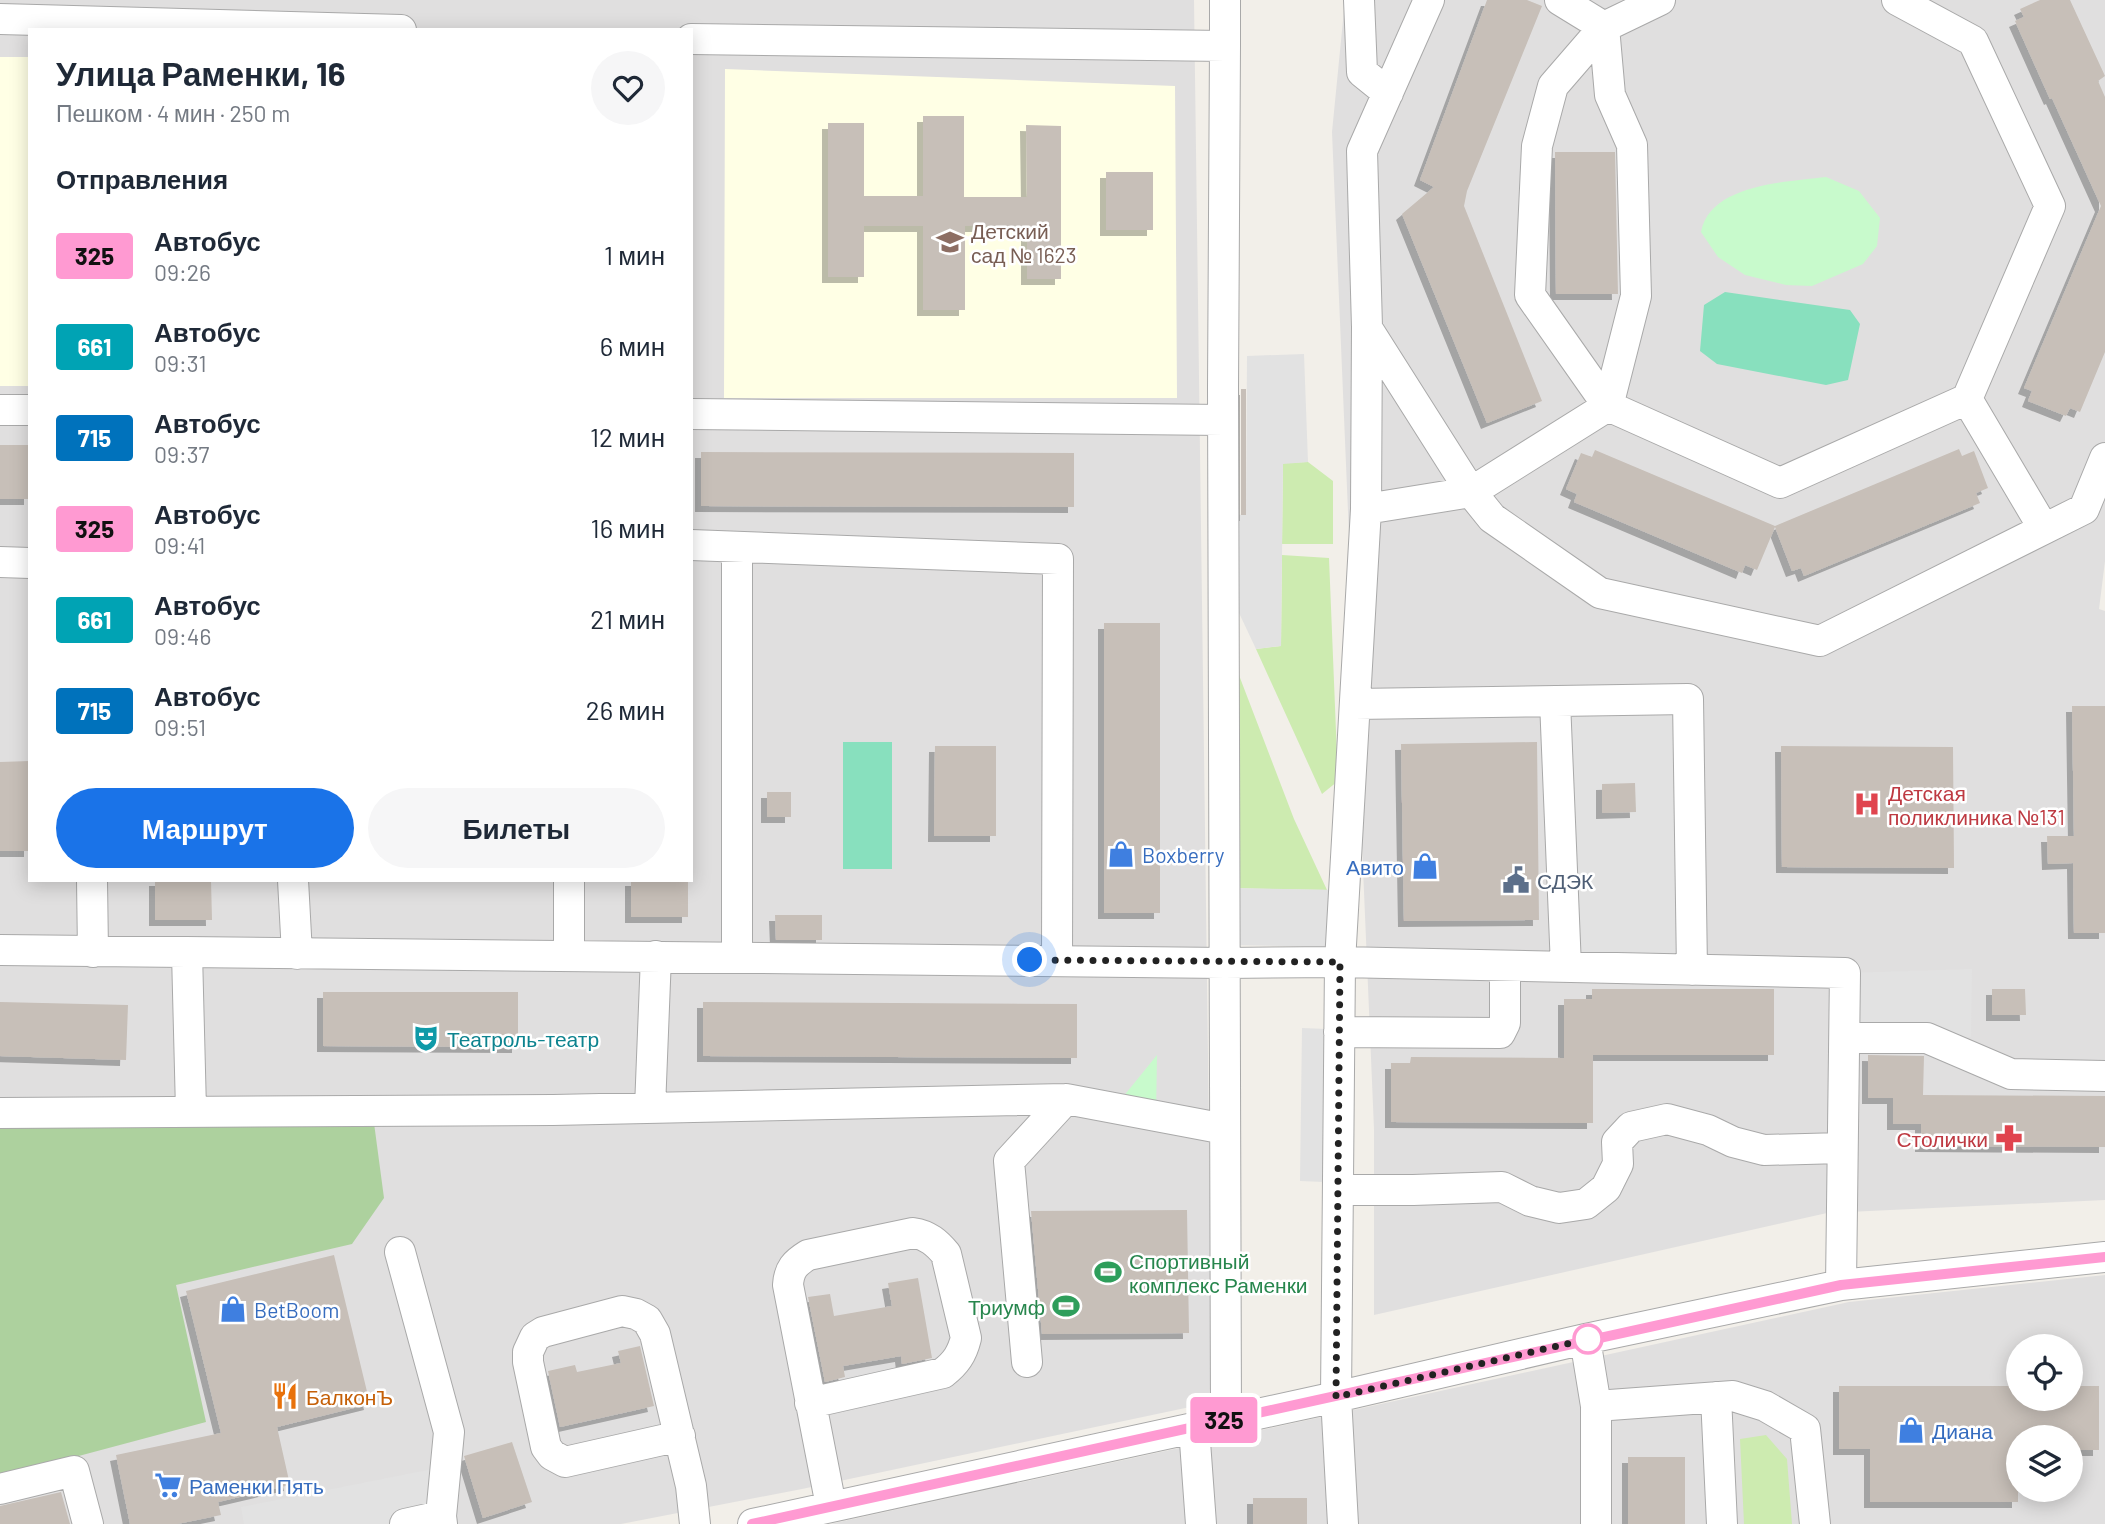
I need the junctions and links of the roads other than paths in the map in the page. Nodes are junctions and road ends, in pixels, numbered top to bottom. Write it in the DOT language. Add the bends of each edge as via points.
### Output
graph roads {
  1 [pos="1225,0"];
  2 [pos="1359,0"];
  3 [pos="1429,0"];
  4 [pos="1560,0"];
  5 [pos="1660,0"];
  6 [pos="1898,0"];
  7 [pos="0,19"];
  8 [pos="1604,27"];
  9 [pos="328,28"];
  10 [pos="693,39"];
  11 [pos="1225,46"];
  12 [pos="1388,93"];
  13 [pos="1367,327"];
  14 [pos="1967,399"];
  15 [pos="1608,406"];
  16 [pos="0,410"];
  17 [pos="28,410"];
  18 [pos="693,414"];
  19 [pos="1223,420"];
  20 [pos="2105,458"];
  21 [pos="1471,492"];
  22 [pos="1366,509"];
  23 [pos="2044,529"];
  24 [pos="693,545"];
  25 [pos="737,547"];
  26 [pos="0,562"];
  27 [pos="28,563"];
  28 [pos="1555,701"];
  29 [pos="1355,704"];
  30 [pos="92,882"];
  31 [pos="293,882"];
  32 [pos="569,882"];
  33 [pos="0,950"];
  34 [pos="93,952"];
  35 [pos="187,953"];
  36 [pos="297,954"];
  37 [pos="569,956"];
  38 [pos="656,957"];
  39 [pos="737,957"];
  40 [pos="1057,961"];
  41 [pos="1340,962"];
  42 [pos="1225,963"];
  43 [pos="1505,966"];
  44 [pos="1566,967"];
  45 [pos="1692,970"];
  46 [pos="1339,1032"];
  47 [pos="1845,1038"];
  48 [pos="2105,1076"];
  49 [pos="1066,1099"];
  50 [pos="650,1108"];
  51 [pos="191,1110"];
  52 [pos="0,1112"];
  53 [pos="1225,1129"];
  54 [pos="1842,1148"];
  55 [pos="1338,1190"];
  56 [pos="400,1252"];
  57 [pos="2105,1257"];
  58 [pos="1841,1285"];
  59 [pos="1585,1339"];
  60 [pos="1027,1362"];
  61 [pos="1336,1397"];
  62 [pos="1716,1397"];
  63 [pos="810,1403"];
  64 [pos="1596,1406"];
  65 [pos="1226,1420"];
  66 [pos="1194,1428"];
  67 [pos="680,1436"];
  68 [pos="0,1489"];
  69 [pos="839,1511"];
  70 [pos="442,1520"];
  71 [pos="88,1524"];
  72 [pos="405,1524"];
  73 [pos="695,1524"];
  74 [pos="753,1524"];
  75 [pos="1201,1524"];
  76 [pos="1343,1524"];
  77 [pos="1596,1524"];
  78 [pos="1722,1524"];
  79 [pos="1815,1524"];
  1 -- 11 [label="street"];
  2 -- 12 [label="street" via="1362,72"];
  3 -- 12 [label="street"];
  4 -- 8 [label="street"];
  5 -- 8 [label="street"];
  6 -- 14 [label="street" via="1973,41 2050,206"];
  7 -- 9 [label="street"];
  8 -- 15 [label="street" via="1610,95 1632,145 1636,296"];
  8 -- 15 [label="street" via="1553,86 1536,146 1530,295"];
  10 -- 11 [label="street"];
  11 -- 19 [label="street"];
  12 -- 13 [label="street" via="1362,151"];
  13 -- 21 [label="street"];
  13 -- 22 [label="street"];
  14 -- 15 [label="street" via="1780,484"];
  14 -- 23 [label="street"];
  15 -- 21 [label="street"];
  16 -- 17 [label="street"];
  18 -- 19 [label="street"];
  19 -- 42 [label="street"];
  20 -- 23 [label="street" via="2084,509"];
  21 -- 22 [label="street"];
  21 -- 23 [label="street" via="1492,518 1600,593 1820,641"];
  22 -- 29 [label="street"];
  24 -- 25 [label="street"];
  25 -- 39 [label="street"];
  25 -- 40 [label="street" via="1058,559"];
  26 -- 27 [label="street"];
  28 -- 29 [label="street"];
  28 -- 44 [label="street"];
  28 -- 45 [label="street" via="1688,699"];
  29 -- 41 [label="street"];
  30 -- 34 [label="street"];
  31 -- 36 [label="street"];
  32 -- 37 [label="street"];
  33 -- 34 [label="street"];
  34 -- 35 [label="street"];
  35 -- 36 [label="street"];
  35 -- 51 [label="street"];
  36 -- 37 [label="street"];
  37 -- 38 [label="street"];
  38 -- 39 [label="street"];
  38 -- 50 [label="street"];
  39 -- 40 [label="street"];
  40 -- 42 [label="street"];
  41 -- 42 [label="street"];
  41 -- 43 [label="street"];
  41 -- 46 [label="street"];
  42 -- 53 [label="street"];
  43 -- 44 [label="street"];
  43 -- 46 [label="street" via="1505,1023 1500,1033"];
  44 -- 45 [label="street"];
  45 -- 47 [label="street" via="1845,973"];
  46 -- 55 [label="street"];
  47 -- 48 [label="street" via="1927,1038 2011,1074"];
  47 -- 54 [label="street"];
  49 -- 50 [label="street"];
  49 -- 53 [label="street"];
  49 -- 60 [label="street" via="1009,1161"];
  50 -- 51 [label="street"];
  51 -- 52 [label="street"];
  53 -- 65 [label="street"];
  54 -- 55 [label="street" via="1764,1150 1667,1119 1631,1127 1617,1142 1618,1164 1606,1188 1586,1204 1559,1208 1502,1187"];
  54 -- 58 [label="street"];
  55 -- 61 [label="street"];
  56 -- 70 [label="street" via="449,1432"];
  57 -- 58 [label="street"];
  58 -- 59 [label="street"];
  59 -- 61 [label="street"];
  59 -- 64 [label="street"];
  61 -- 65 [label="street"];
  61 -- 76 [label="street"];
  62 -- 64 [label="street"];
  62 -- 78 [label="street"];
  62 -- 79 [label="street" via="1733,1396 1765,1406 1805,1429"];
  63 -- 63 [label="street" via="788,1285 796,1263 808,1255 913,1233 924,1234 938,1244 946,1254 966,1338 954,1364 943,1373"];
  63 -- 69 [label="street"];
  64 -- 77 [label="street"];
  65 -- 66 [label="street"];
  66 -- 69 [label="street"];
  66 -- 75 [label="street"];
  67 -- 67 [label="street" via="655,1334 647,1320 622,1311 542,1332 530,1344 528,1362 546,1447 552,1455 565,1462"];
  67 -- 73 [label="street"];
  68 -- 71 [label="street" via="75,1471"];
  69 -- 74 [label="street"];
  70 -- 72 [label="street"];
}
